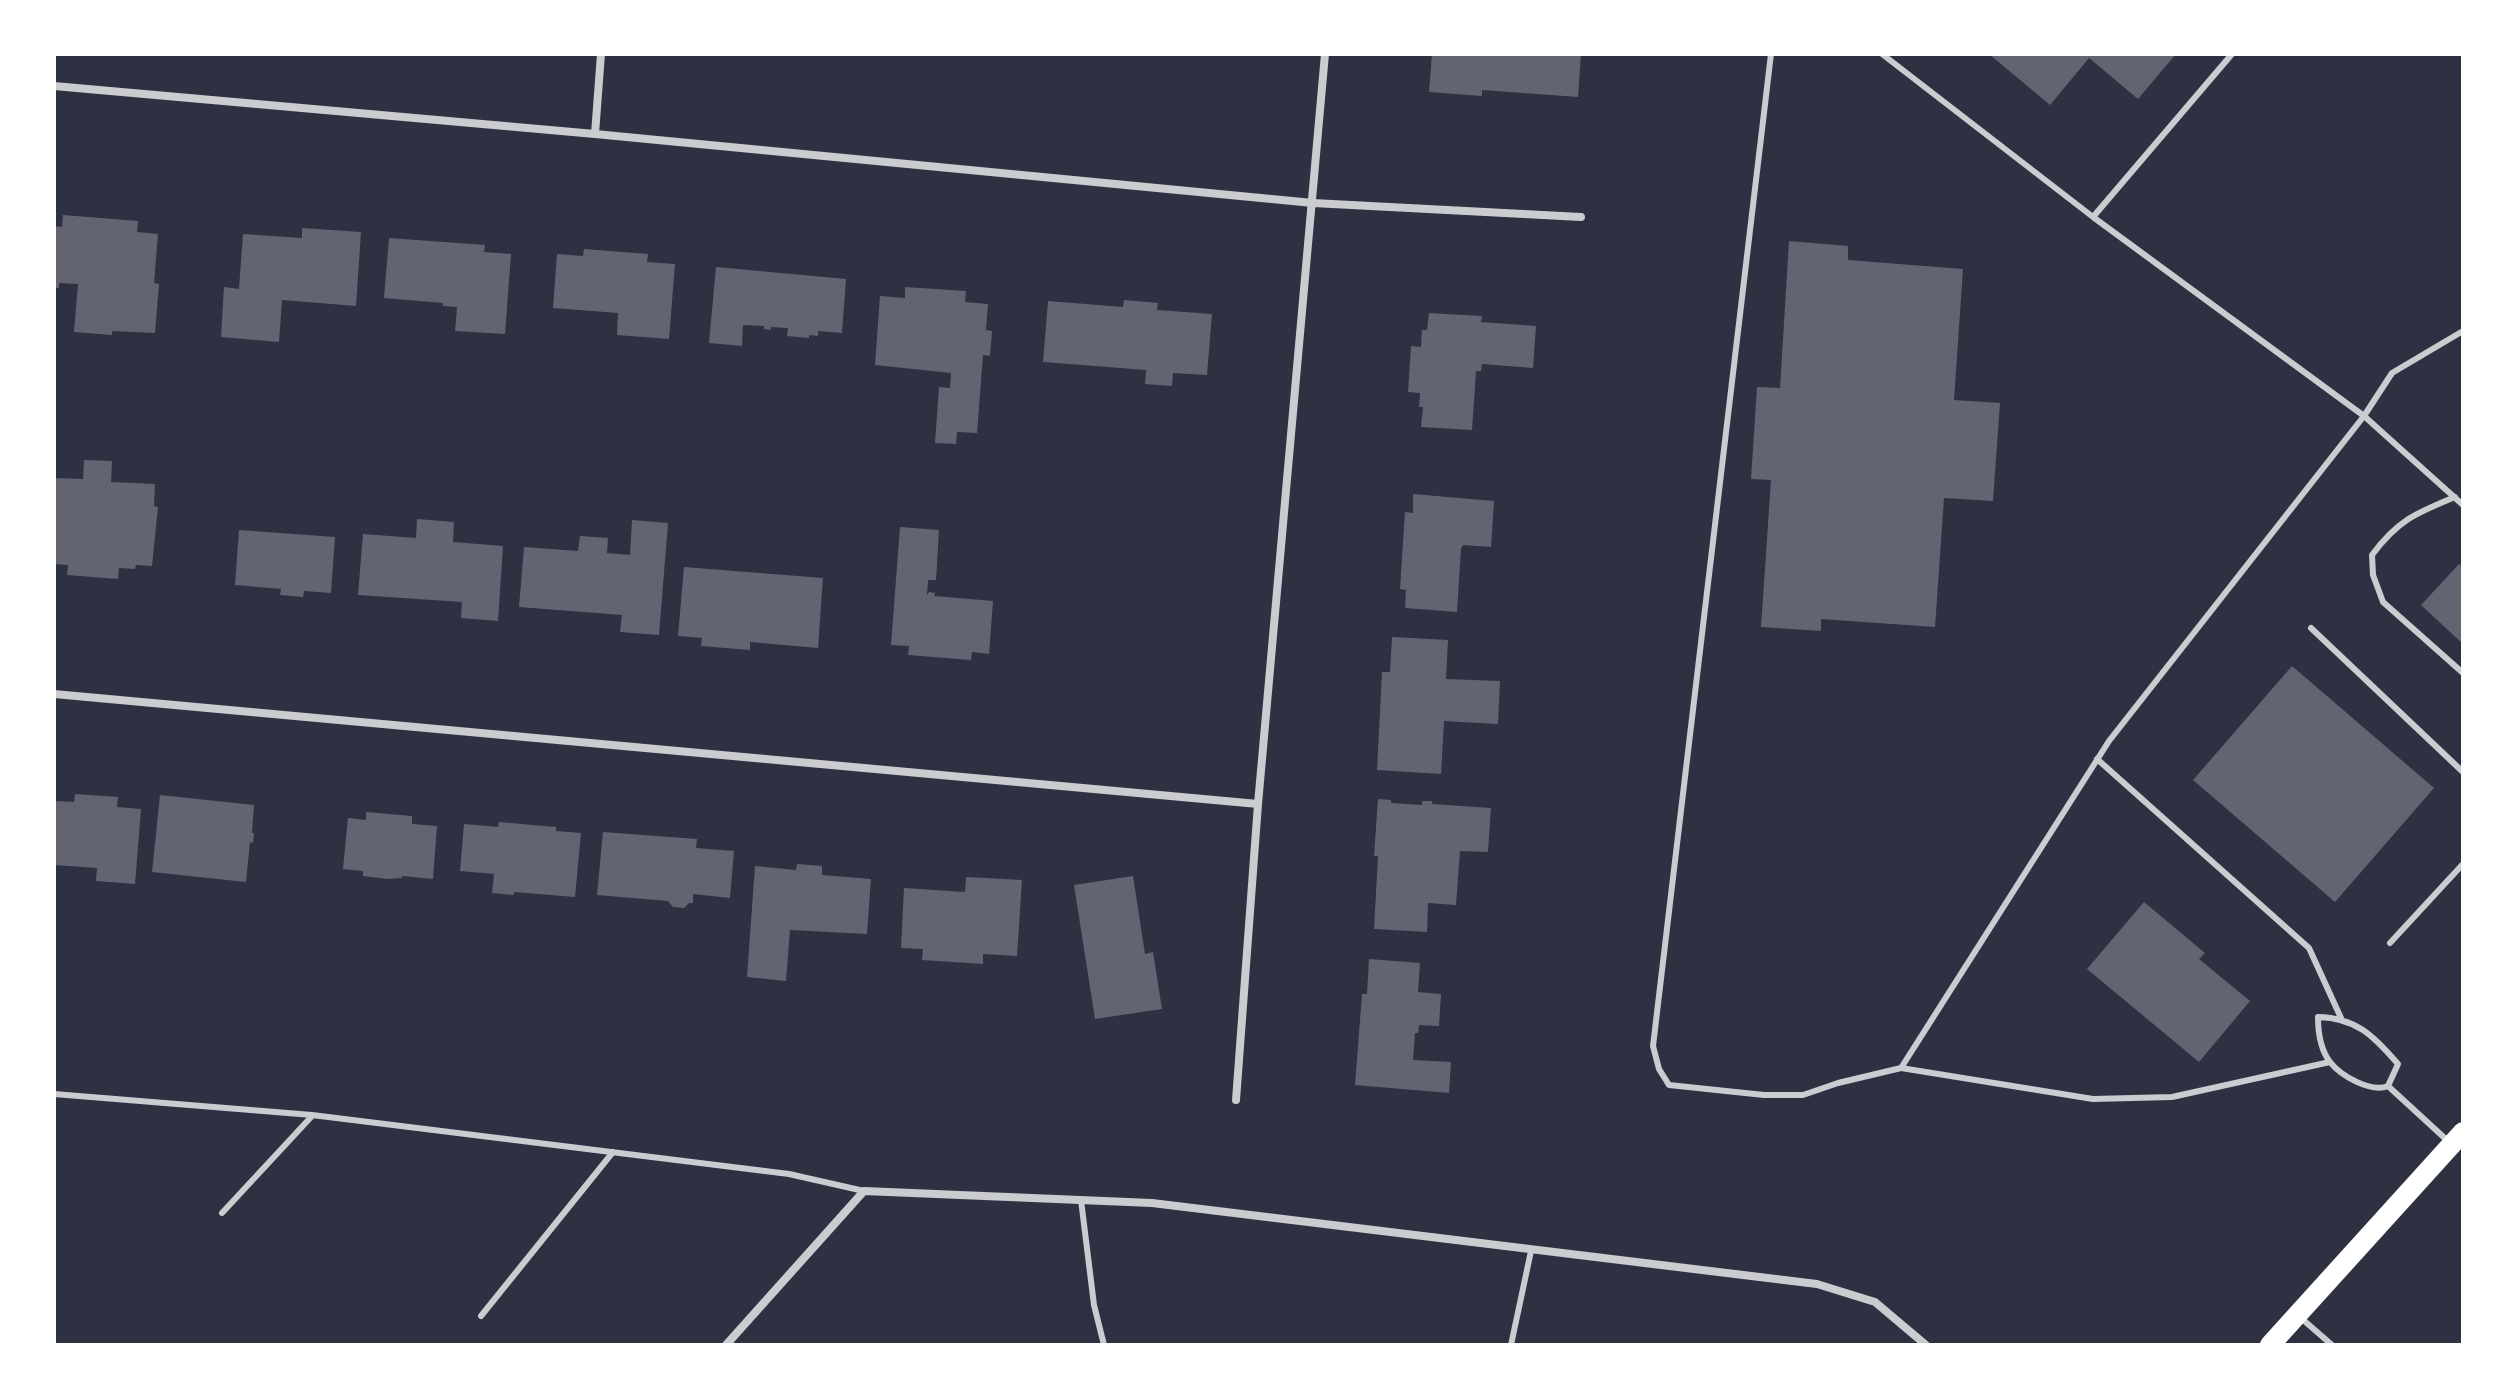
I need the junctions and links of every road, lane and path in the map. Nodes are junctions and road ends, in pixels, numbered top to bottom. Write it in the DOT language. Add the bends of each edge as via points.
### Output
graph roads {
  1 [pos="601,54"];
  2 [pos="1325,54"];
  3 [pos="1771,54"];
  4 [pos="1882,54"];
  5 [pos="2232,54"];
  6 [pos="54,86"];
  7 [pos="595,134"];
  8 [pos="1313,203"];
  9 [pos="1581,217"];
  10 [pos="2093,217"];
  11 [pos="2463,331"];
  12 [pos="2364,416"];
  13 [pos="2455,497"];
  14 [pos="2463,505"];
  15 [pos="2311,628"];
  16 [pos="2463,673"];
  17 [pos="54,694"];
  18 [pos="2097,759"];
  19 [pos="2463,772"];
  20 [pos="1258,804"];
  21 [pos="2463,864"];
  22 [pos="2390,943"];
  23 [pos="2341,1018"];
  24 [pos="2330,1062"];
  25 [pos="1901,1068"];
  26 [pos="2388,1086"];
  27 [pos="54,1094"];
  28 [pos="1236,1100"];
  29 [pos="312,1115"];
  30 [pos="2458,1138"];
  31 [pos="613,1152"];
  32 [pos="864,1191"];
  33 [pos="1081,1200"];
  34 [pos="222,1213"];
  35 [pos="1531,1251"];
  36 [pos="2297,1315"];
  37 [pos="481,1316"];
  38 [pos="726,1345"];
  39 [pos="1104,1345"];
  40 [pos="1511,1345"];
  41 [pos="1926,1345"];
  42 [pos="2270,1345"];
  43 [pos="2332,1345"];
  1 -- 7 [label="street"];
  2 -- 8 [label="street"];
  3 -- 25 [label="lane" via="1653,1046 1669,1085 1764,1095 1803,1095"];
  4 -- 10 [label="lane"];
  5 -- 10 [label="lane"];
  6 -- 7 [label="street"];
  7 -- 8 [label="street"];
  8 -- 9 [label="street"];
  8 -- 20 [label="street"];
  10 -- 12 [label="lane"];
  11 -- 12 [label="lane" via="2392,373"];
  12 -- 13 [label="lane"];
  12 -- 18 [label="lane"];
  13 -- 14 [label="lane"];
  13 -- 16 [label="lane" via="2410,515 2372,555 2383,602"];
  15 -- 19 [label="lane"];
  17 -- 20 [label="street"];
  18 -- 23 [label="lane" via="2309,948"];
  18 -- 25 [label="lane"];
  20 -- 28 [label="street"];
  21 -- 22 [label="lane"];
  23 -- 24 [label="lane" via="2318,1017 2319,1037"];
  23 -- 26 [label="lane" via="2360,1027 2398,1064"];
  24 -- 25 [label="lane" via="2172,1097 2093,1099"];
  24 -- 26 [label="lane" via="2357,1083"];
  26 -- 30 [label="lane"];
  27 -- 29 [label="lane"];
  29 -- 31 [label="lane"];
  29 -- 34 [label="lane"];
  30 -- 36 [label="main road"];
  31 -- 32 [label="lane" via="789,1174"];
  31 -- 37 [label="lane"];
  32 -- 33 [label="street"];
  32 -- 38 [label="street"];
  33 -- 35 [label="street" via="1152,1203"];
  33 -- 39 [label="lane"];
  35 -- 40 [label="lane"];
  35 -- 41 [label="street" via="1817,1284 1875,1302"];
  36 -- 42 [label="main road"];
  36 -- 43 [label="lane"];
}
